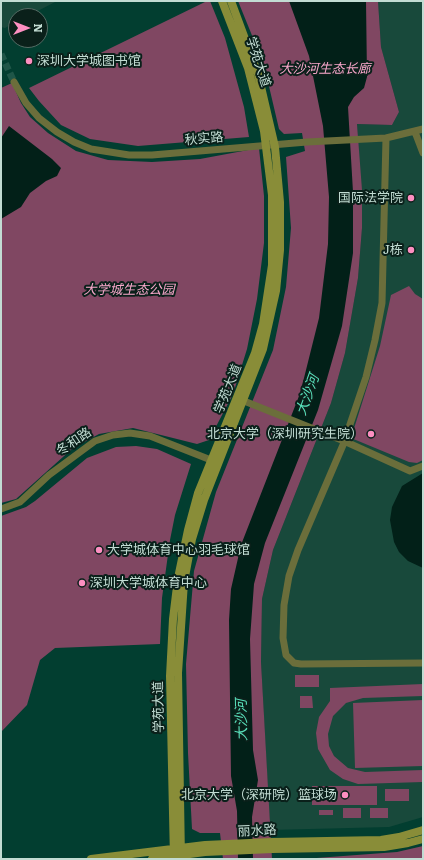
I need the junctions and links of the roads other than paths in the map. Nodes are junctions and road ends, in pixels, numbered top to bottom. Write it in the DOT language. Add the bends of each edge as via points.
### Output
graph roads {
  1 [pos="222,1"];
  2 [pos="231,1"];
  3 [pos="14,82"];
  4 [pos="423,130"];
  5 [pos="415,132"];
  6 [pos="386,138"];
  7 [pos="270,145"];
  8 [pos="423,154"];
  9 [pos="244,401"];
  10 [pos="344,441"];
  11 [pos="215,461"];
  12 [pos="423,466"];
  13 [pos="1,509"];
  14 [pos="423,663"];
  15 [pos="423,830"];
  16 [pos="423,838"];
  17 [pos="272,845"];
  18 [pos="177,855"];
  19 [pos="91,859"];
  20 [pos="152,859"];
  1 -- 7 [label="street, 学苑大道" via="248,68"];
  2 -- 7 [label="street, 学苑大道" via="258,74"];
  3 -- 7 [label="street, 秋实路" via="26,103 39,118 57,132 91,149 129,155 152,155"];
  4 -- 5 [label="street, 秋实路"];
  5 -- 6 [label="street, 秋实路"];
  5 -- 8 [label="street"];
  6 -- 7 [label="street, 秋实路"];
  6 -- 10 [label="street" via="382,303 366,378"];
  7 -- 9 [label="street, 学苑大道" via="280,202 278,270 263,349"];
  7 -- 11 [label="street, 学苑大道" via="273,233 272,265 266,306 255,353"];
  9 -- 10 [label="street"];
  9 -- 11 [label="street, 学苑大道"];
  10 -- 12 [label="street" via="410,470"];
  10 -- 14 [label="street" via="289,576 284,605 283,638 286,655 294,663 301,664"];
  11 -- 13 [label="street, 冬和路" via="150,436 130,433 104,437 74,454 20,502"];
  11 -- 18 [label="street, 学苑大道" via="198,493 188,530 173,619 170,678"];
  15 -- 17 [label="street, 丽水路" via="399,838"];
  16 -- 17 [label="street, 丽水路" via="396,846 373,848"];
  17 -- 18 [label="street, 丽水路" via="205,849"];
  18 -- 19 [label="street, 丽水路"];
  18 -- 20 [label="street, 丽水路"];
}
